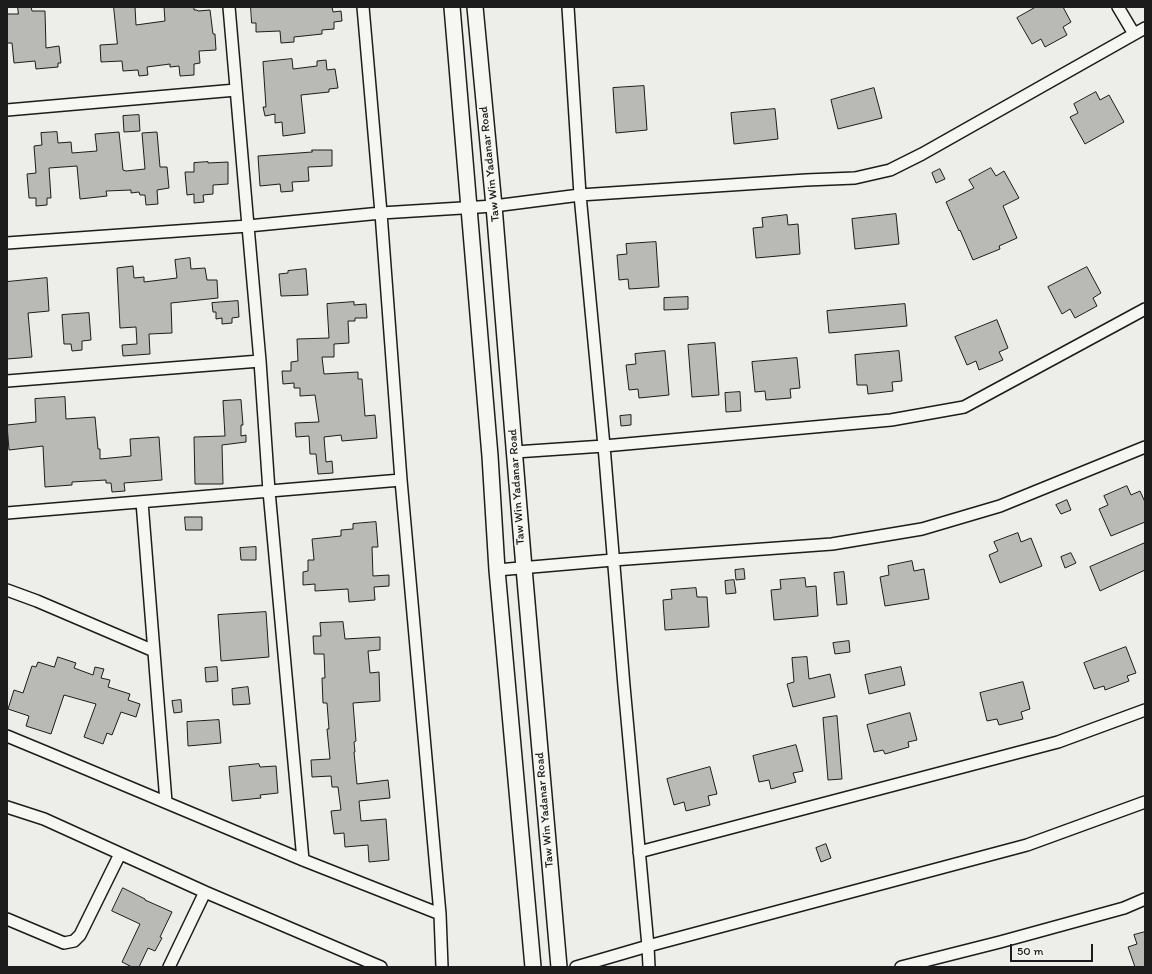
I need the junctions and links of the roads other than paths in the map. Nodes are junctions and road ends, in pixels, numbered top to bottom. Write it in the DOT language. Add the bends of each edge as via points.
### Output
graph roads {
  1 [pos="229,7"];
  2 [pos="363,7"];
  3 [pos="452,7"];
  4 [pos="475,7"];
  5 [pos="568,7"];
  6 [pos="1118,7"];
  7 [pos="1145,28"];
  8 [pos="1134,34"];
  9 [pos="236,90"];
  10 [pos="7,110"];
  11 [pos="580,195"];
  12 [pos="494,206"];
  13 [pos="468,207"];
  14 [pos="381,213"];
  15 [pos="248,226"];
  16 [pos="7,243"];
  17 [pos="1145,309"];
  18 [pos="260,361"];
  19 [pos="7,381"];
  20 [pos="604,446"];
  21 [pos="1145,447"];
  22 [pos="515,452"];
  23 [pos="401,480"];
  24 [pos="269,491"];
  25 [pos="142,502"];
  26 [pos="7,513"];
  27 [pos="613,560"];
  28 [pos="524,568"];
  29 [pos="497,570"];
  30 [pos="7,590"];
  31 [pos="154,652"];
  32 [pos="1145,710"];
  33 [pos="7,736"];
  34 [pos="166,802"];
  35 [pos="1145,802"];
  36 [pos="7,807"];
  37 [pos="639,852"];
  38 [pos="120,854"];
  39 [pos="303,860"];
  40 [pos="204,892"];
  41 [pos="1145,899"];
  42 [pos="440,914"];
  43 [pos="7,919"];
  44 [pos="648,946"];
  45 [pos="169,967"];
  46 [pos="381,967"];
  47 [pos="442,967"];
  48 [pos="533,967"];
  49 [pos="559,967"];
  50 [pos="576,967"];
  51 [pos="650,967"];
  52 [pos="901,967"];
  1 -- 9 [label="street"];
  2 -- 14 [label="street"];
  3 -- 13 [label="main road, Taw Win Yadanar Road"];
  4 -- 12 [label="main road, Taw Win Yadanar Road"];
  5 -- 11 [label="street"];
  6 -- 8 [label="street"];
  7 -- 8 [label="street"];
  8 -- 11 [label="street" via="890,170 856,178"];
  9 -- 10 [label="street"];
  9 -- 15 [label="street"];
  11 -- 12 [label="street"];
  11 -- 20 [label="street"];
  12 -- 13 [label="street"];
  12 -- 22 [label="main road, Taw Win Yadanar Road"];
  13 -- 14 [label="street"];
  13 -- 29 [label="main road, Taw Win Yadanar Road" via="490,456"];
  14 -- 15 [label="street"];
  14 -- 23 [label="street"];
  15 -- 16 [label="street"];
  15 -- 18 [label="street"];
  17 -- 20 [label="street" via="964,407 891,420"];
  18 -- 19 [label="street"];
  18 -- 24 [label="street"];
  20 -- 22 [label="street"];
  20 -- 27 [label="street"];
  21 -- 27 [label="street" via="1000,506 922,529 832,544"];
  22 -- 28 [label="main road, Taw Win Yadanar Road"];
  23 -- 24 [label="street"];
  23 -- 42 [label="street"];
  24 -- 25 [label="street"];
  24 -- 39 [label="street"];
  25 -- 26 [label="street"];
  25 -- 31 [label="street"];
  27 -- 28 [label="street"];
  27 -- 37 [label="street"];
  28 -- 29 [label="street"];
  28 -- 49 [label="main road, Taw Win Yadanar Road"];
  29 -- 48 [label="main road, Taw Win Yadanar Road"];
  30 -- 31 [label="street"];
  31 -- 34 [label="street"];
  32 -- 37 [label="street" via="1058,742"];
  33 -- 34 [label="street"];
  34 -- 39 [label="street"];
  35 -- 44 [label="street" via="1027,844"];
  36 -- 38 [label="street" via="44,819"];
  37 -- 44 [label="street"];
  38 -- 40 [label="street"];
  38 -- 43 [label="street" via="80,935 74,941 64,943"];
  39 -- 42 [label="street"];
  40 -- 45 [label="street"];
  40 -- 46 [label="street"];
  41 -- 52 [label="street" via="1124,908"];
  42 -- 47 [label="street"];
  44 -- 50 [label="street"];
  44 -- 51 [label="street"];
}
